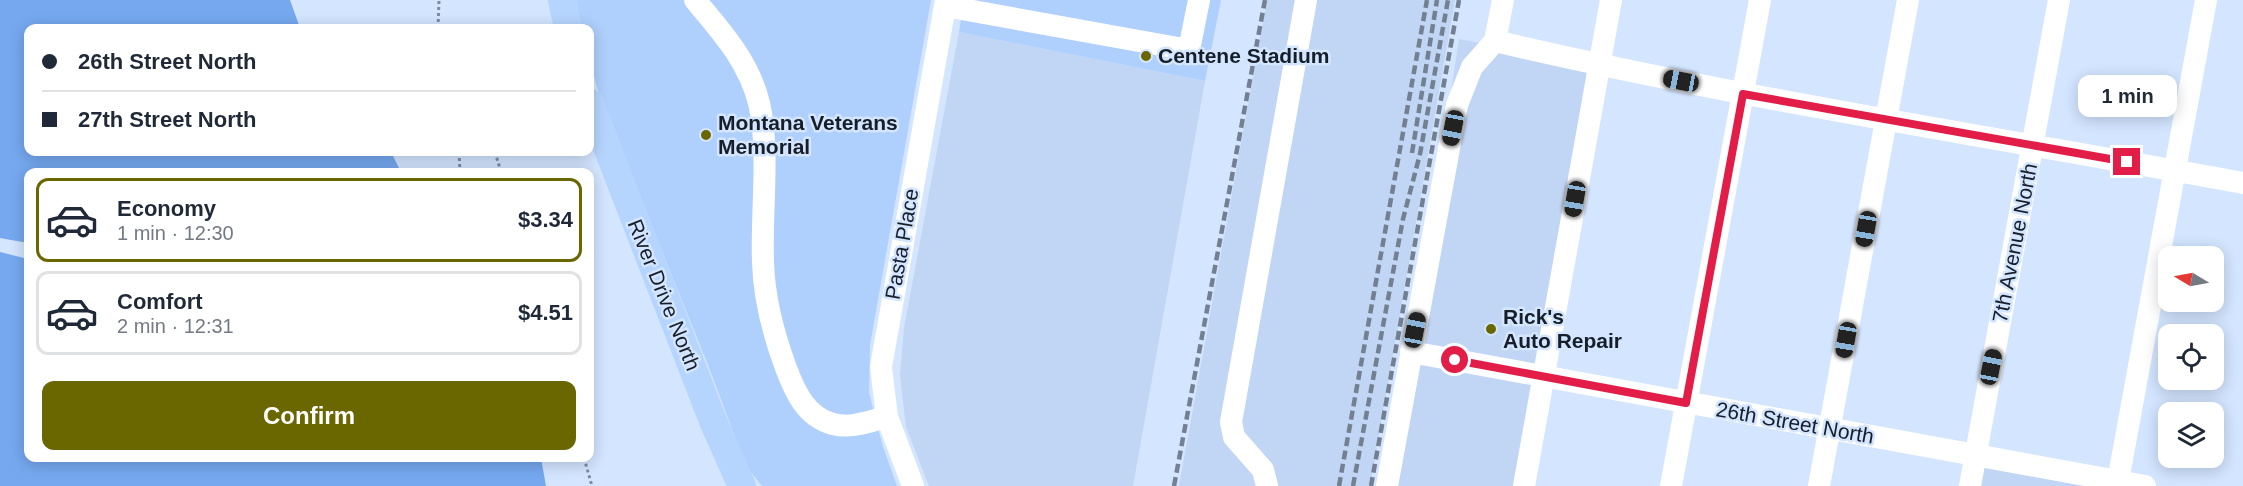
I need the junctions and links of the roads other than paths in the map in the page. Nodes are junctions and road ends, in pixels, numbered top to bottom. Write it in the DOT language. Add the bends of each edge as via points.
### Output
graph roads {
  1 [pos="562,0"];
  2 [pos="695,0"];
  3 [pos="1199,0"];
  4 [pos="1306,0"];
  5 [pos="1503,0"];
  6 [pos="1611,0"];
  7 [pos="1760,0"];
  8 [pos="1908,0"];
  9 [pos="2059,0"];
  10 [pos="2206,0"];
  11 [pos="945,3"];
  12 [pos="566,24"];
  13 [pos="1495,40"];
  14 [pos="1599,65"];
  15 [pos="1743,94"];
  16 [pos="594,113"];
  17 [pos="1887,119"];
  18 [pos="2033,144"];
  19 [pos="2174,170"];
  20 [pos="2243,183"];
  21 [pos="1411,352"];
  22 [pos="1544,377"];
  23 [pos="1686,403"];
  24 [pos="887,417"];
  25 [pos="1829,428"];
  26 [pos="1975,456"];
  27 [pos="2118,481"];
  28 [pos="742,486"];
  29 [pos="913,486"];
  30 [pos="1267,486"];
  31 [pos="1387,486"];
  32 [pos="1524,486"];
  33 [pos="1671,486"];
  34 [pos="1819,486"];
  35 [pos="1970,486"];
  36 [pos="2145,486"];
  1 -- 12 [label="main road"];
  2 -- 24 [label="street" via="742,61 759,103 763,127 763,263 769,314 793,387 805,406 833,424 853,425"];
  3 -- 11 [label="street" via="1189,50"];
  4 -- 30 [label="street" via="1231,422 1234,437 1263,470"];
  5 -- 13 [label="street"];
  6 -- 14 [label="street"];
  7 -- 15 [label="street"];
  8 -- 17 [label="street"];
  9 -- 18 [label="street, 7th Avenue North"];
  10 -- 19 [label="street"];
  11 -- 24 [label="street, Pasta Place" via="881,367"];
  13 -- 14 [label="street"];
  13 -- 21 [label="street" via="1472,67 1457,105"];
  14 -- 15 [label="street"];
  14 -- 22 [label="street"];
  15 -- 17 [label="street"];
  15 -- 23 [label="street"];
  16 -- 28 [label="main road, River Drive North"];
  17 -- 18 [label="street"];
  17 -- 25 [label="street"];
  18 -- 19 [label="street"];
  18 -- 26 [label="street, 7th Avenue North"];
  19 -- 20 [label="street"];
  19 -- 27 [label="street"];
  21 -- 22 [label="street, 26th Street North"];
  21 -- 31 [label="street"];
  22 -- 23 [label="street, 26th Street North"];
  22 -- 32 [label="street"];
  23 -- 25 [label="street, 26th Street North"];
  23 -- 33 [label="street"];
  24 -- 29 [label="street, Pasta Place"];
  25 -- 26 [label="street, 26th Street North"];
  25 -- 34 [label="street"];
  26 -- 27 [label="street, 26th Street North"];
  26 -- 35 [label="street, 7th Avenue North"];
  27 -- 36 [label="street, 26th Street North"];
}
